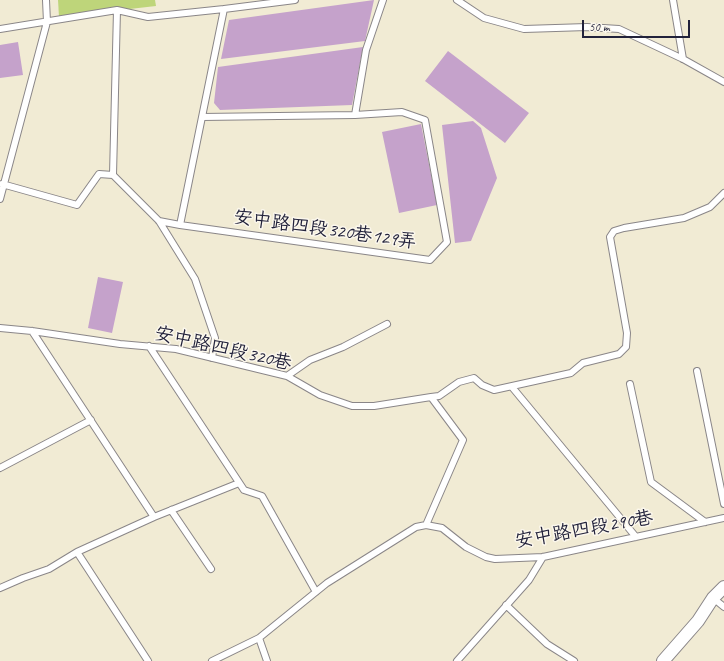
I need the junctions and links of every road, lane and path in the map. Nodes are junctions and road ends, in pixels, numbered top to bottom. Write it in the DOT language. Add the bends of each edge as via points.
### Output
graph roads {
  1 [pos="46,0"];
  2 [pos="294,0"];
  3 [pos="383,0"];
  4 [pos="456,0"];
  5 [pos="673,0"];
  6 [pos="224,9"];
  7 [pos="117,10"];
  8 [pos="47,22"];
  9 [pos="0,29"];
  10 [pos="683,59"];
  11 [pos="724,82"];
  12 [pos="355,115"];
  13 [pos="202,116"];
  14 [pos="113,175"];
  15 [pos="2,184"];
  16 [pos="724,193"];
  17 [pos="0,199"];
  18 [pos="159,221"];
  19 [pos="180,225"];
  20 [pos="387,324"];
  21 [pos="0,328"];
  22 [pos="32,331"];
  23 [pos="149,346"];
  24 [pos="212,358"];
  25 [pos="698,371"];
  26 [pos="287,376"];
  27 [pos="630,384"];
  28 [pos="512,386"];
  29 [pos="431,397"];
  30 [pos="91,420"];
  31 [pos="0,468"];
  32 [pos="239,483"];
  33 [pos="724,504"];
  34 [pos="171,510"];
  35 [pos="154,517"];
  36 [pos="724,518"];
  37 [pos="705,522"];
  38 [pos="426,525"];
  39 [pos="636,537"];
  40 [pos="77,552"];
  41 [pos="543,557"];
  42 [pos="211,569"];
  43 [pos="724,587"];
  44 [pos="0,588"];
  45 [pos="316,592"];
  46 [pos="713,598"];
  47 [pos="506,605"];
  48 [pos="724,607"];
  49 [pos="259,638"];
  50 [pos="148,661"];
  51 [pos="212,661"];
  52 [pos="267,661"];
  53 [pos="457,661"];
  54 [pos="574,661"];
  55 [pos="663,661"];
  1 -- 8 [label="lane"];
  2 -- 6 [label="lane"];
  3 -- 12 [label="lane" via="366,50"];
  4 -- 10 [label="lane" via="484,18 524,29 619,29"];
  5 -- 10 [label="lane"];
  6 -- 7 [label="lane" via="148,17"];
  6 -- 13 [label="lane"];
  7 -- 8 [label="lane"];
  7 -- 14 [label="lane"];
  8 -- 9 [label="lane"];
  8 -- 15 [label="lane"];
  10 -- 11 [label="lane"];
  12 -- 13 [label="lane, 安中路四段320巷129弄"];
  12 -- 19 [label="lane, 安中路四段320巷129弄" via="402,112 425,120 448,242 430,260"];
  13 -- 19 [label="lane"];
  14 -- 15 [label="lane" via="99,174 77,205"];
  14 -- 18 [label="lane"];
  15 -- 17 [label="lane"];
  16 -- 28 [label="lane" via="710,207 684,218 624,228 614,231 610,237 627,333 626,347 619,354 583,363 571,373"];
  18 -- 19 [label="lane, 安中路四段320巷129弄"];
  18 -- 24 [label="lane" via="195,279 215,338"];
  20 -- 26 [label="lane" via="343,347 310,360"];
  21 -- 22 [label="lane, 安中路四段320巷"];
  22 -- 23 [label="lane, 安中路四段320巷"];
  22 -- 30 [label="lane"];
  23 -- 24 [label="lane, 安中路四段320巷" via="176,349"];
  23 -- 32 [label="lane"];
  24 -- 26 [label="lane, 安中路四段320巷"];
  25 -- 33 [label="lane"];
  26 -- 29 [label="lane, 安中路四段320巷" via="320,395 352,406 374,406"];
  27 -- 37 [label="lane" via="651,482"];
  28 -- 29 [label="lane, 安中路四段320巷" via="494,390 474,378 459,382 439,396"];
  28 -- 39 [label="lane"];
  29 -- 38 [label="lane" via="463,440"];
  30 -- 31 [label="lane"];
  30 -- 35 [label="lane"];
  32 -- 34 [label="lane"];
  32 -- 45 [label="lane" via="244,490 262,496"];
  34 -- 35 [label="lane"];
  34 -- 42 [label="lane"];
  35 -- 40 [label="lane"];
  36 -- 37 [label="lane, 安中路四段290巷"];
  37 -- 39 [label="lane, 安中路四段290巷"];
  38 -- 41 [label="lane, 安中路四段290巷" via="442,528 466,547 495,560"];
  38 -- 45 [label="lane" via="416,527"];
  39 -- 41 [label="lane, 安中路四段290巷"];
  40 -- 44 [label="lane" via="49,569"];
  40 -- 50 [label="lane"];
  41 -- 47 [label="lane" via="529,580"];
  43 -- 46 [label="street"];
  45 -- 49 [label="lane"];
  46 -- 48 [label="lane"];
  46 -- 55 [label="street" via="698,621"];
  47 -- 53 [label="lane"];
  47 -- 54 [label="lane" via="548,644"];
  49 -- 51 [label="lane"];
  49 -- 52 [label="lane"];
}
